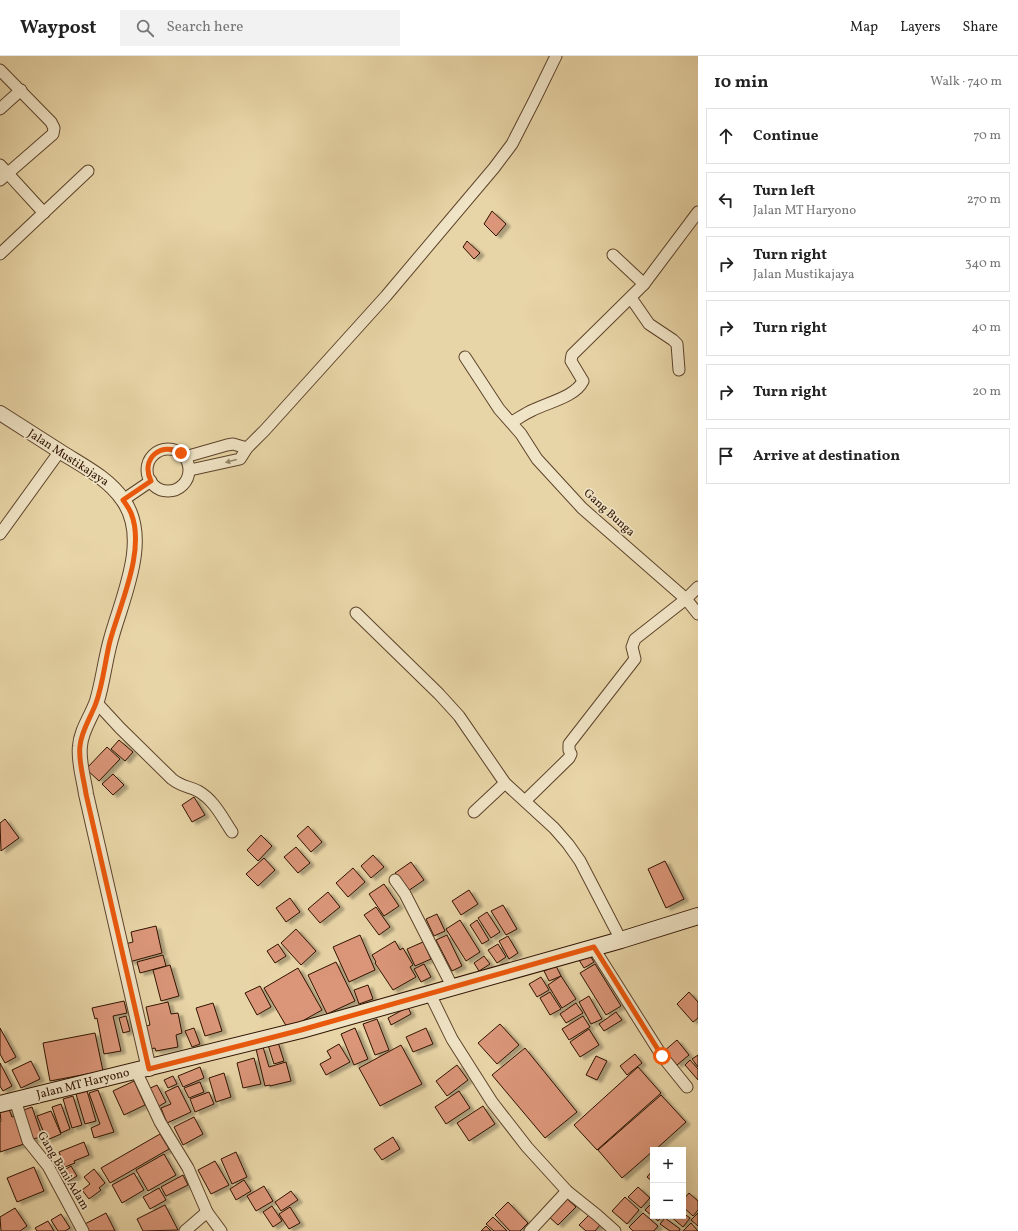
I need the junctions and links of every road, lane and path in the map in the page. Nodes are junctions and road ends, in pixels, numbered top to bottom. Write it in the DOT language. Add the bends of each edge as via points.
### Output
graph roads {
  1 [pos="556,56"];
  2 [pos="0,70"];
  3 [pos="20,90"];
  4 [pos="0,109"];
  5 [pos="0,165"];
  6 [pos="88,171"];
  7 [pos="4,176"];
  8 [pos="698,212"];
  9 [pos="44,213"];
  10 [pos="0,254"];
  11 [pos="613,255"];
  12 [pos="644,284"];
  13 [pos="630,298"];
  14 [pos="465,357"];
  15 [pos="679,370"];
  16 [pos="0,413"];
  17 [pos="512,422"];
  18 [pos="247,448"];
  19 [pos="60,451"];
  20 [pos="185,457"];
  21 [pos="190,470"];
  22 [pos="151,481"];
  23 [pos="123,500"];
  24 [pos="0,534"];
  25 [pos="698,587"];
  26 [pos="686,599"];
  27 [pos="356,614"];
  28 [pos="698,614"];
  29 [pos="96,702"];
  30 [pos="505,783"];
  31 [pos="525,801"];
  32 [pos="474,812"];
  33 [pos="232,832"];
  34 [pos="395,880"];
  35 [pos="698,916"];
  36 [pos="621,940"];
  37 [pos="594,947"];
  38 [pos="453,988"];
  39 [pos="430,994"];
  40 [pos="143,1070"];
  41 [pos="687,1087"];
  42 [pos="8,1102"];
  43 [pos="567,1191"];
  44 [pos="207,1212"];
  45 [pos="83,1231"];
  46 [pos="185,1231"];
  47 [pos="221,1231"];
  48 [pos="530,1231"];
  49 [pos="615,1231"];
  1 -- 18 [label="street" via="512,144 494,168 386,296"];
  2 -- 3 [label="street"];
  3 -- 4 [label="street"];
  3 -- 7 [label="street" via="51,122 54,131"];
  5 -- 7 [label="street"];
  6 -- 9 [label="street"];
  7 -- 9 [label="street"];
  8 -- 12 [label="street"];
  9 -- 10 [label="street"];
  11 -- 12 [label="street"];
  12 -- 13 [label="street"];
  13 -- 15 [label="street" via="649,324 677,344"];
  13 -- 17 [label="street" via="571,357 583,381 580,387"];
  14 -- 17 [label="street, Gang Bunga" via="499,409"];
  16 -- 19 [label="street, Jalan Mustikajaya"];
  17 -- 26 [label="street, Gang Bunga" via="537,459 582,508"];
  18 -- 20 [label="street" via="233,444"];
  18 -- 21 [label="street, one-way" via="240,459 235,461"];
  19 -- 23 [label="street, Jalan Mustikajaya" via="110,485"];
  19 -- 24 [label="street"];
  20 -- 21 [label="street"];
  20 -- 22 [label="street" via="172,449 156,452 148,466"];
  21 -- 22 [label="street" via="185,483 174,490 161,489"];
  22 -- 23 [label="street"];
  23 -- 29 [label="street, Jalan Mustikajaya" via="131,513 135,552"];
  25 -- 26 [label="street"];
  26 -- 28 [label="street, Gang Bunga"];
  26 -- 31 [label="street" via="635,639 632,647 635,659 569,744 569,758"];
  27 -- 30 [label="street" via="459,716"];
  29 -- 33 [label="street" via="172,779 203,794 214,805"];
  29 -- 40 [label="street, Jalan Mustikajaya" via="84,730 80,757"];
  30 -- 31 [label="street"];
  30 -- 32 [label="street"];
  31 -- 36 [label="street" via="554,828 580,861"];
  34 -- 38 [label="street" via="405,894"];
  35 -- 36 [label="main road, Jalan MT Haryono"];
  36 -- 37 [label="main road, Jalan MT Haryono"];
  37 -- 38 [label="main road, Jalan MT Haryono"];
  37 -- 41 [label="street" via="662,1056"];
  38 -- 39 [label="main road, Jalan MT Haryono"];
  39 -- 40 [label="main road, Jalan MT Haryono"];
  39 -- 43 [label="street" via="452,1039 492,1102 527,1147"];
  40 -- 42 [label="main road, Jalan MT Haryono"];
  40 -- 44 [label="street" via="160,1122 188,1168"];
  42 -- 45 [label="street, Gang Bani Adam" via="28,1141 48,1166"];
  43 -- 48 [label="street"];
  43 -- 49 [label="street"];
  44 -- 46 [label="street"];
  44 -- 47 [label="street"];
}
